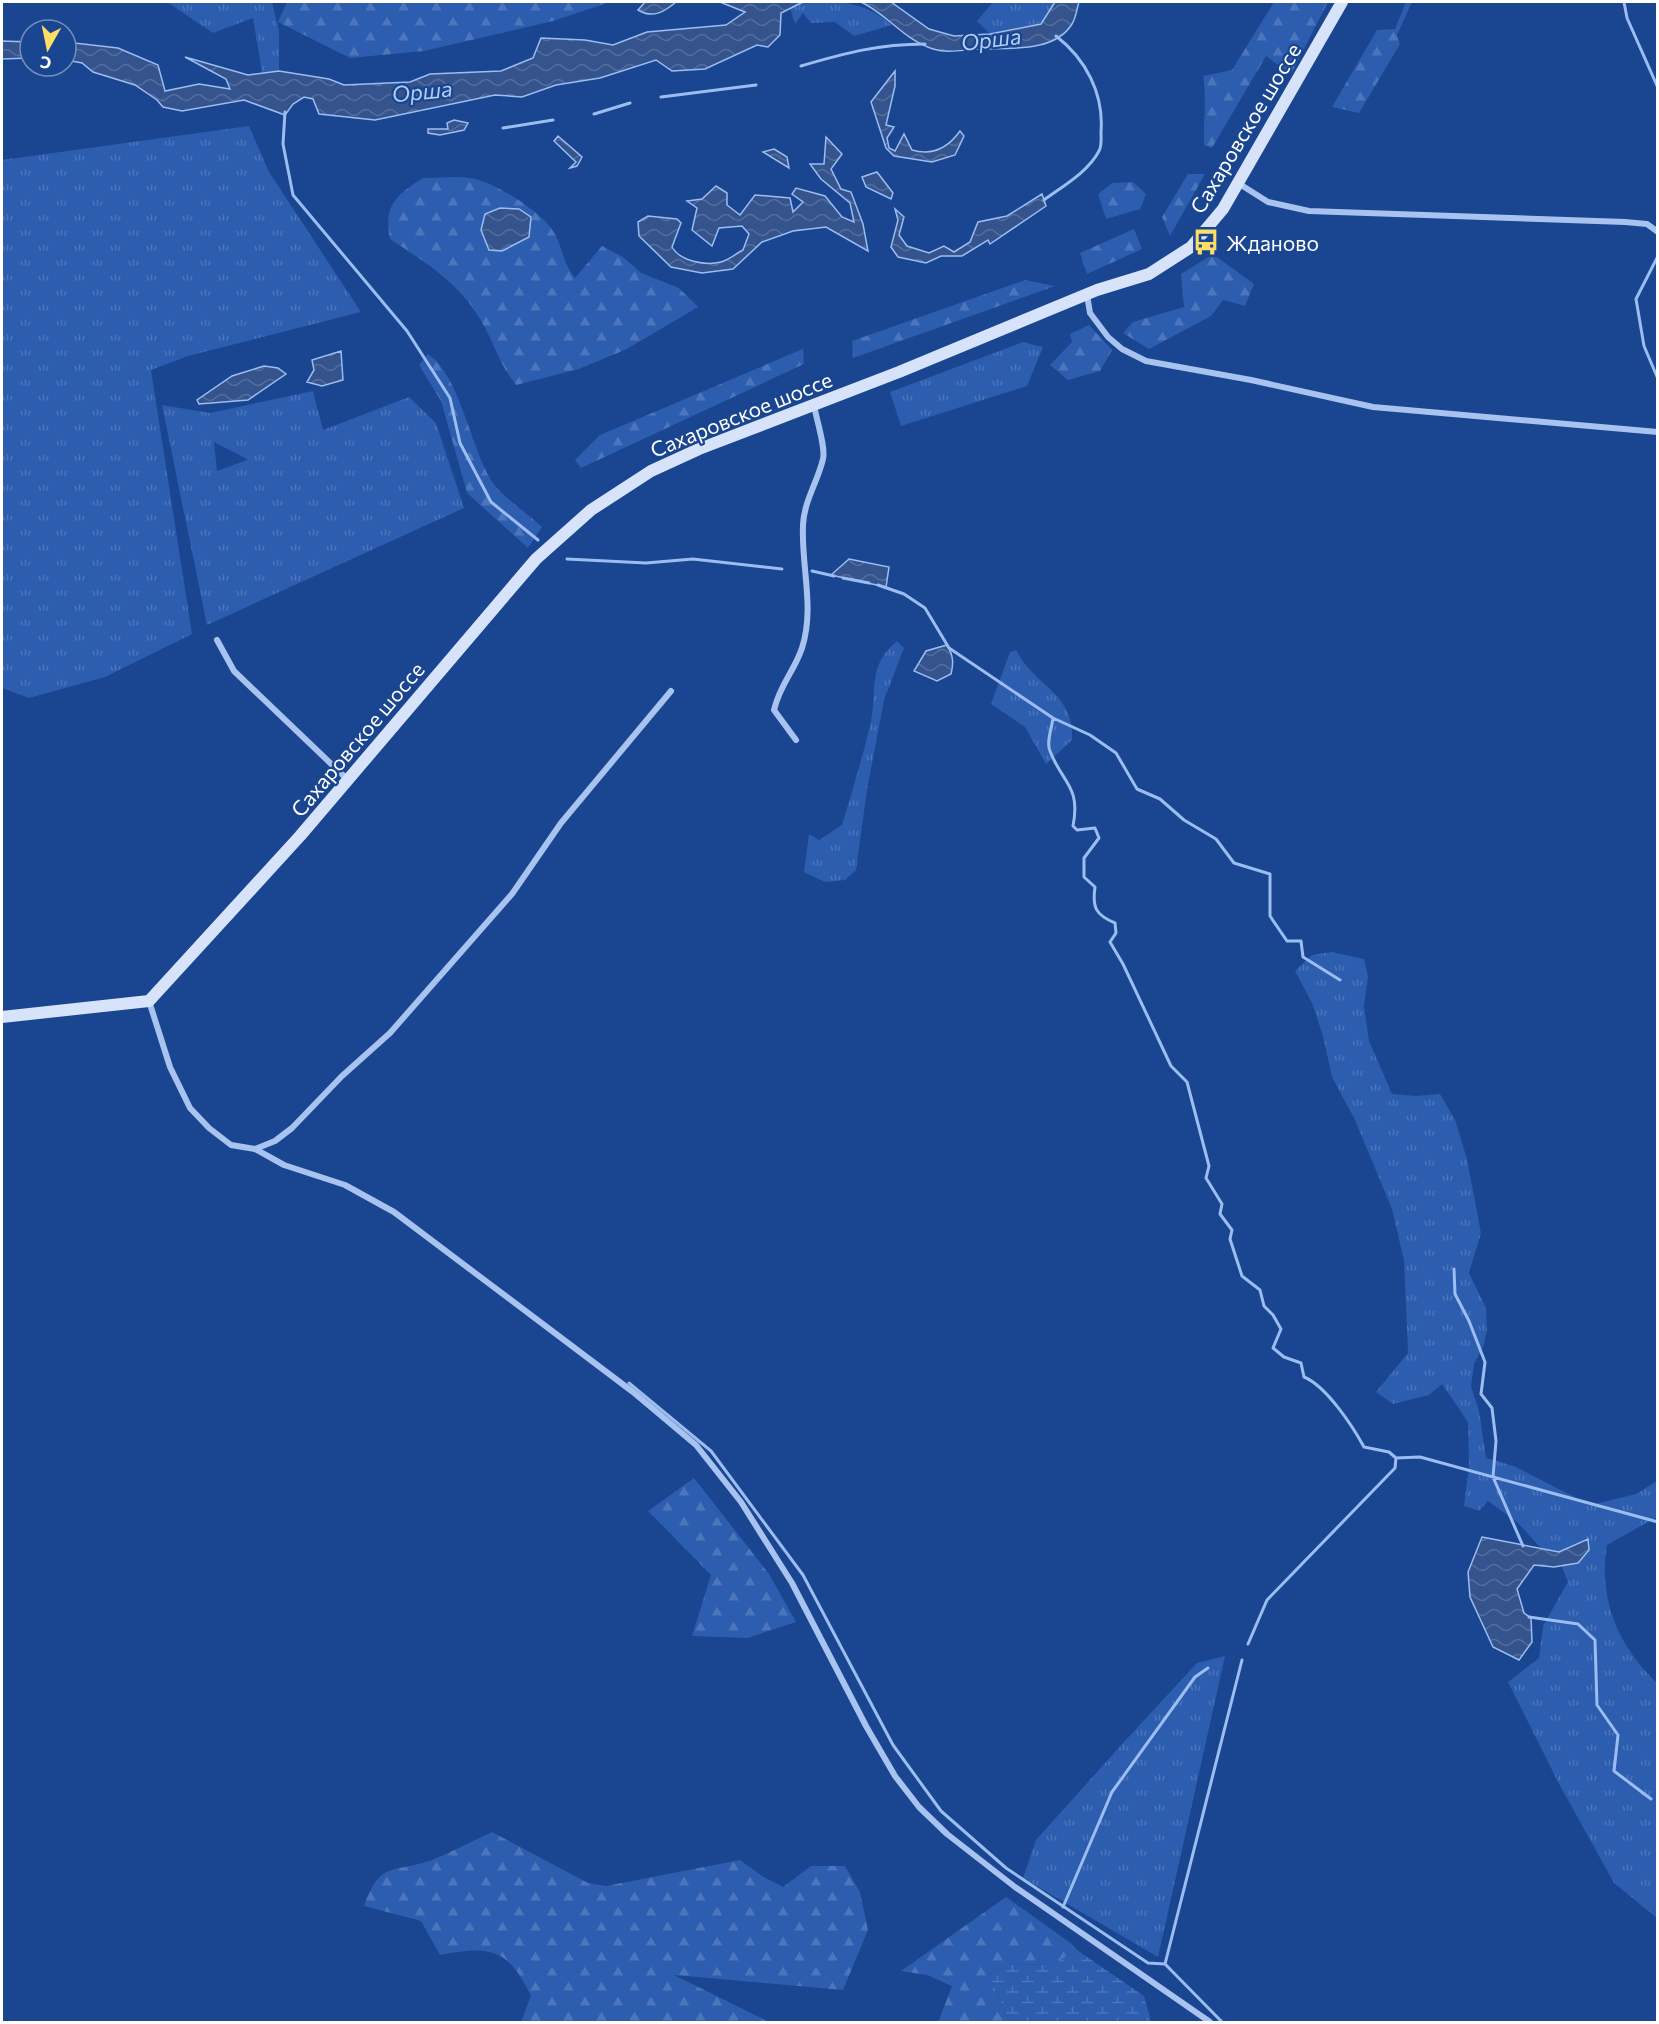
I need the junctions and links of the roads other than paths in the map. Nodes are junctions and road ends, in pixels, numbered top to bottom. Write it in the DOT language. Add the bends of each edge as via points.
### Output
graph roads {
  1 [pos="1342,2"];
  2 [pos="1238,183"];
  3 [pos="1658,232"];
  4 [pos="1087,295"];
  5 [pos="814,405"];
  6 [pos="1658,432"];
  7 [pos="217,639"];
  8 [pos="670,691"];
  9 [pos="796,740"];
  10 [pos="348,780"];
  11 [pos="149,1000"];
  12 [pos="2,1017"];
  13 [pos="255,1149"];
  14 [pos="1210,2022"];
  1 -- 2 [label="main road, Сахаровское шоссе"];
  2 -- 3 [label="street" via="1268,202 1310,211 1625,222 1647,224"];
  2 -- 4 [label="main road, Сахаровское шоссе" via="1210,226 1180,256 1149,274"];
  4 -- 5 [label="main road, Сахаровское шоссе"];
  4 -- 6 [label="street" via="1090,313 1108,337 1122,349 1146,360 1373,407"];
  5 -- 9 [label="street" via="824,457 803,521 809,609 802,649 779,690 774,710"];
  5 -- 10 [label="main road, Сахаровское шоссе" via="666,463 620,489 577,521 518,579"];
  7 -- 10 [label="street" via="234,671"];
  8 -- 13 [label="street" via="561,823 512,894 390,1033 292,1128 275,1142"];
  10 -- 11 [label="main road, Сахаровское шоссе"];
  11 -- 12 [label="main road"];
  11 -- 13 [label="street" via="170,1067 190,1108 231,1145"];
  13 -- 14 [label="street" via="284,1165 345,1185 394,1212 633,1392 696,1445 741,1502 792,1583 866,1726 895,1776 919,1807 947,1834 1016,1887"];
}
